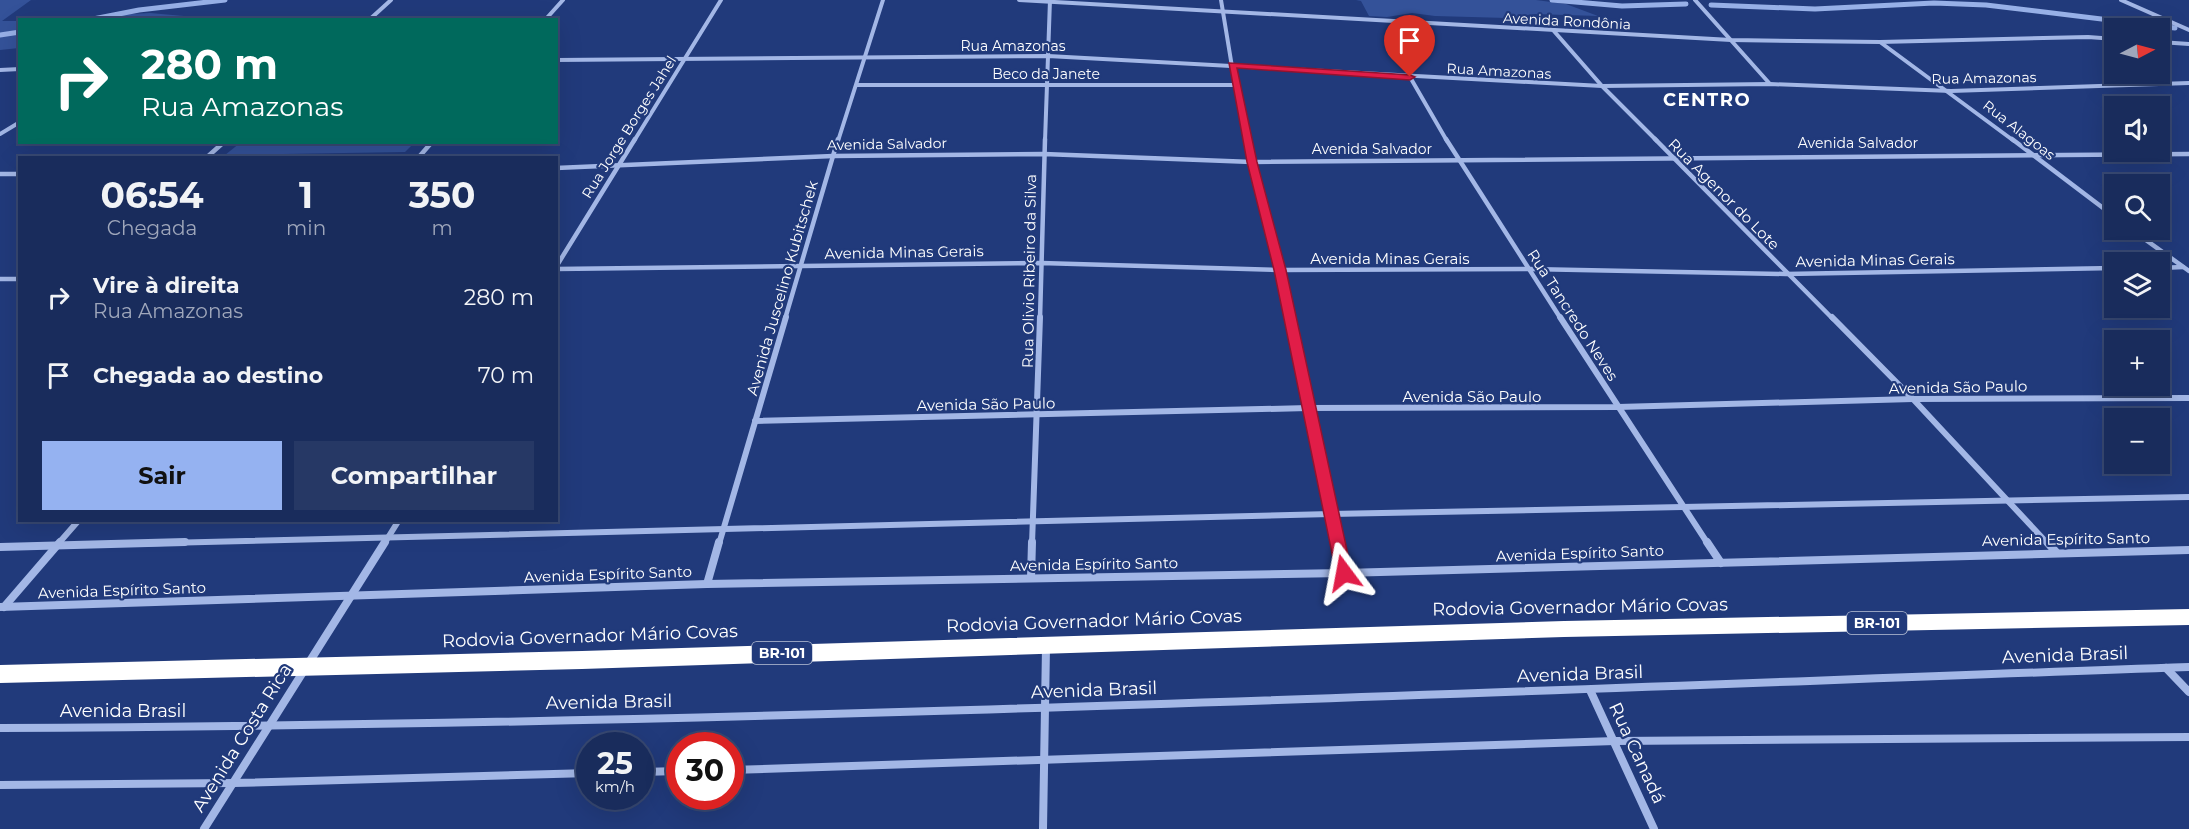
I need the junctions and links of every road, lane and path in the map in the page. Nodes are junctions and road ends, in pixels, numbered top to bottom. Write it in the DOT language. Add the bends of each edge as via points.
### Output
graph roads {
  1 [pos="391,0"];
  2 [pos="563,0"];
  3 [pos="722,0"];
  4 [pos="883,0"];
  5 [pos="1019,0"];
  6 [pos="1221,0"];
  7 [pos="1695,0"];
  8 [pos="2121,0"];
  9 [pos="1050,1"];
  10 [pos="1223,12"];
  11 [pos="371,18"];
  12 [pos="547,18"];
  13 [pos="1553,30"];
  14 [pos="2189,30"];
  15 [pos="2104,38"];
  16 [pos="1731,40"];
  17 [pos="1880,42"];
  18 [pos="2170,43"];
  19 [pos="2189,44"];
  20 [pos="1048,56"];
  21 [pos="867,57"];
  22 [pos="686,59"];
  23 [pos="558,60"];
  24 [pos="1232,65"];
  25 [pos="18,69"];
  26 [pos="0,70"];
  27 [pos="1410,77"];
  28 [pos="2189,83"];
  29 [pos="1047,84"];
  30 [pos="1770,84"];
  31 [pos="857,85"];
  32 [pos="1235,85"];
  33 [pos="1602,86"];
  34 [pos="1951,92"];
  35 [pos="18,123"];
  36 [pos="0,134"];
  37 [pos="222,144"];
  38 [pos="430,144"];
  39 [pos="1044,154"];
  40 [pos="2029,154"];
  41 [pos="2189,154"];
  42 [pos="208,156"];
  43 [pos="420,156"];
  44 [pos="834,156"];
  45 [pos="1671,157"];
  46 [pos="1458,160"];
  47 [pos="1252,162"];
  48 [pos="558,168"];
  49 [pos="619,168"];
  50 [pos="0,174"];
  51 [pos="18,174"];
  52 [pos="2104,209"];
  53 [pos="2146,240"];
  54 [pos="1041,263"];
  55 [pos="558,265"];
  56 [pos="801,266"];
  57 [pos="558,268"];
  58 [pos="2104,268"];
  59 [pos="2170,268"];
  60 [pos="1529,269"];
  61 [pos="2187,269"];
  62 [pos="1280,270"];
  63 [pos="1786,274"];
  64 [pos="0,279"];
  65 [pos="18,279"];
  66 [pos="2189,398"];
  67 [pos="1913,399"];
  68 [pos="1618,407"];
  69 [pos="1308,408"];
  70 [pos="1037,415"];
  71 [pos="755,421"];
  72 [pos="2189,497"];
  73 [pos="2007,501"];
  74 [pos="1683,508"];
  75 [pos="1330,514"];
  76 [pos="77,522"];
  77 [pos="398,522"];
  78 [pos="1033,523"];
  79 [pos="724,530"];
  80 [pos="388,539"];
  81 [pos="56,546"];
  82 [pos="0,547"];
  83 [pos="2189,550"];
  84 [pos="2056,552"];
  85 [pos="1721,563"];
  86 [pos="1344,573"];
  87 [pos="1031,578"];
  88 [pos="707,584"];
  89 [pos="354,595"];
  90 [pos="2,607"];
  91 [pos="2189,617"];
  92 [pos="1046,644"];
  93 [pos="308,666"];
  94 [pos="2189,667"];
  95 [pos="2166,668"];
  96 [pos="0,674"];
  97 [pos="1590,690"];
  98 [pos="2189,692"];
  99 [pos="1046,708"];
  100 [pos="269,727"];
  101 [pos="0,728"];
  102 [pos="2189,737"];
  103 [pos="1614,741"];
  104 [pos="1043,762"];
  105 [pos="744,770"];
  106 [pos="576,773"];
  107 [pos="234,783"];
  108 [pos="0,785"];
  109 [pos="204,829"];
  110 [pos="1043,829"];
  111 [pos="1654,829"];
  1 -- 11 [label="street"];
  2 -- 12 [label="street"];
  3 -- 22 [label="street, Rua Jorge Borges Jahel"];
  4 -- 21 [label="street, Avenida Juscelino Kubitschek"];
  5 -- 9 [label="street, Avenida Rondônia"];
  6 -- 10 [label="street"];
  7 -- 16 [label="street"];
  8 -- 14 [label="street"];
  9 -- 10 [label="street, Avenida Rondônia"];
  9 -- 20 [label="street, Rua Olivio Ribeiro da Silva"];
  10 -- 13 [label="street, Avenida Rondônia"];
  10 -- 24 [label="street"];
  13 -- 16 [label="street, Avenida Rondônia"];
  13 -- 33 [label="street, Rua Agenor do Lote"];
  15 -- 17 [label="street, Avenida Rondônia"];
  16 -- 17 [label="street, Avenida Rondônia"];
  16 -- 30 [label="street"];
  17 -- 34 [label="street, Rua Alagoas"];
  18 -- 19 [label="street"];
  20 -- 21 [label="street, Rua Amazonas"];
  20 -- 24 [label="street, Rua Amazonas"];
  20 -- 29 [label="street, Rua Olivio Ribeiro da Silva"];
  21 -- 22 [label="street, Rua Amazonas"];
  21 -- 31 [label="street, Avenida Juscelino Kubitschek"];
  22 -- 23 [label="street, Rua Amazonas"];
  22 -- 49 [label="street, Rua Jorge Borges Jahel"];
  24 -- 27 [label="street, Rua Amazonas"];
  24 -- 32 [label="street"];
  25 -- 26 [label="street"];
  27 -- 33 [label="street, Rua Amazonas"];
  27 -- 46 [label="street, Rua Tancredo Neves"];
  28 -- 34 [label="street, Rua Amazonas"];
  29 -- 31 [label="street, Beco da Janete"];
  29 -- 32 [label="street, Beco da Janete"];
  29 -- 39 [label="street, Rua Olivio Ribeiro da Silva"];
  30 -- 33 [label="street, Rua Amazonas"];
  30 -- 34 [label="street, Rua Amazonas"];
  31 -- 44 [label="street, Avenida Juscelino Kubitschek"];
  32 -- 47 [label="street"];
  33 -- 45 [label="street, Rua Agenor do Lote"];
  34 -- 40 [label="street, Rua Alagoas"];
  35 -- 36 [label="street"];
  37 -- 42 [label="street"];
  38 -- 43 [label="street"];
  39 -- 44 [label="street, Avenida Salvador"];
  39 -- 47 [label="street, Avenida Salvador"];
  39 -- 54 [label="street, Rua Olivio Ribeiro da Silva"];
  40 -- 41 [label="street, Avenida Salvador"];
  40 -- 45 [label="street, Avenida Salvador"];
  40 -- 52 [label="street, Rua Alagoas"];
  44 -- 49 [label="street, Avenida Salvador"];
  44 -- 56 [label="street, Avenida Juscelino Kubitschek"];
  45 -- 46 [label="street, Avenida Salvador"];
  45 -- 63 [label="street, Rua Agenor do Lote"];
  46 -- 47 [label="street, Avenida Salvador"];
  46 -- 60 [label="street, Rua Tancredo Neves"];
  47 -- 62 [label="street"];
  48 -- 49 [label="street, Avenida Salvador"];
  49 -- 55 [label="street, Rua Jorge Borges Jahel"];
  50 -- 51 [label="street"];
  53 -- 61 [label="street"];
  54 -- 56 [label="street, Avenida Minas Gerais"];
  54 -- 62 [label="street, Avenida Minas Gerais"];
  54 -- 70 [label="street, Rua Olivio Ribeiro da Silva"];
  56 -- 57 [label="street, Avenida Minas Gerais"];
  56 -- 71 [label="street, Avenida Juscelino Kubitschek"];
  58 -- 63 [label="street, Avenida Minas Gerais"];
  59 -- 61 [label="street"];
  60 -- 62 [label="street, Avenida Minas Gerais"];
  60 -- 63 [label="street, Avenida Minas Gerais"];
  60 -- 68 [label="street, Rua Tancredo Neves"];
  62 -- 69 [label="street"];
  63 -- 67 [label="street, Rua Agenor do Lote"];
  64 -- 65 [label="street"];
  66 -- 67 [label="street, Avenida São Paulo"];
  67 -- 68 [label="street, Avenida São Paulo"];
  67 -- 73 [label="street, Rua Agenor do Lote"];
  68 -- 69 [label="street, Avenida São Paulo"];
  68 -- 74 [label="street, Rua Tancredo Neves"];
  69 -- 70 [label="street, Avenida São Paulo"];
  69 -- 75 [label="street"];
  70 -- 71 [label="street, Avenida São Paulo"];
  70 -- 78 [label="street, Rua Olivio Ribeiro da Silva"];
  71 -- 79 [label="street, Avenida Juscelino Kubitschek"];
  72 -- 73 [label="street"];
  73 -- 74 [label="street"];
  73 -- 84 [label="street, Rua Agenor do Lote"];
  74 -- 75 [label="street"];
  74 -- 85 [label="street, Rua Tancredo Neves"];
  75 -- 78 [label="street"];
  75 -- 86 [label="street"];
  76 -- 81 [label="street"];
  77 -- 80 [label="street"];
  78 -- 79 [label="street"];
  78 -- 87 [label="street, Rua Olivio Ribeiro da Silva"];
  79 -- 80 [label="street"];
  79 -- 88 [label="street, Avenida Juscelino Kubitschek"];
  80 -- 81 [label="street"];
  80 -- 89 [label="street"];
  81 -- 82 [label="street"];
  81 -- 90 [label="street"];
  83 -- 84 [label="street, Avenida Espírito Santo"];
  84 -- 85 [label="street, Avenida Espírito Santo"];
  85 -- 86 [label="street, Avenida Espírito Santo"];
  86 -- 87 [label="street, Avenida Espírito Santo"];
  87 -- 88 [label="street, Avenida Espírito Santo"];
  88 -- 89 [label="street, Avenida Espírito Santo"];
  89 -- 90 [label="street, Avenida Espírito Santo"];
  89 -- 93 [label="street"];
  91 -- 92 [label="highway, Rodovia Governador Mário Covas / BR-101" via="1576,628"];
  92 -- 93 [label="highway, Rodovia Governador Mário Covas / BR-101"];
  92 -- 99 [label="street"];
  93 -- 96 [label="highway, Rodovia Governador Mário Covas / BR-101"];
  93 -- 100 [label="street, Avenida Costa Rica"];
  94 -- 95 [label="street, Avenida Brasil"];
  95 -- 97 [label="street, Avenida Brasil"];
  95 -- 98 [label="street"];
  97 -- 99 [label="street, Avenida Brasil"];
  97 -- 103 [label="street, Rua Canadá"];
  99 -- 100 [label="street, Avenida Brasil"];
  99 -- 104 [label="street"];
  100 -- 101 [label="street, Avenida Brasil"];
  100 -- 107 [label="street, Avenida Costa Rica"];
  102 -- 103 [label="street"];
  103 -- 104 [label="street"];
  103 -- 111 [label="street, Rua Canadá"];
  104 -- 105 [label="street"];
  104 -- 110 [label="street"];
  106 -- 107 [label="street"];
  107 -- 108 [label="street"];
  107 -- 109 [label="street, Avenida Costa Rica"];
}
